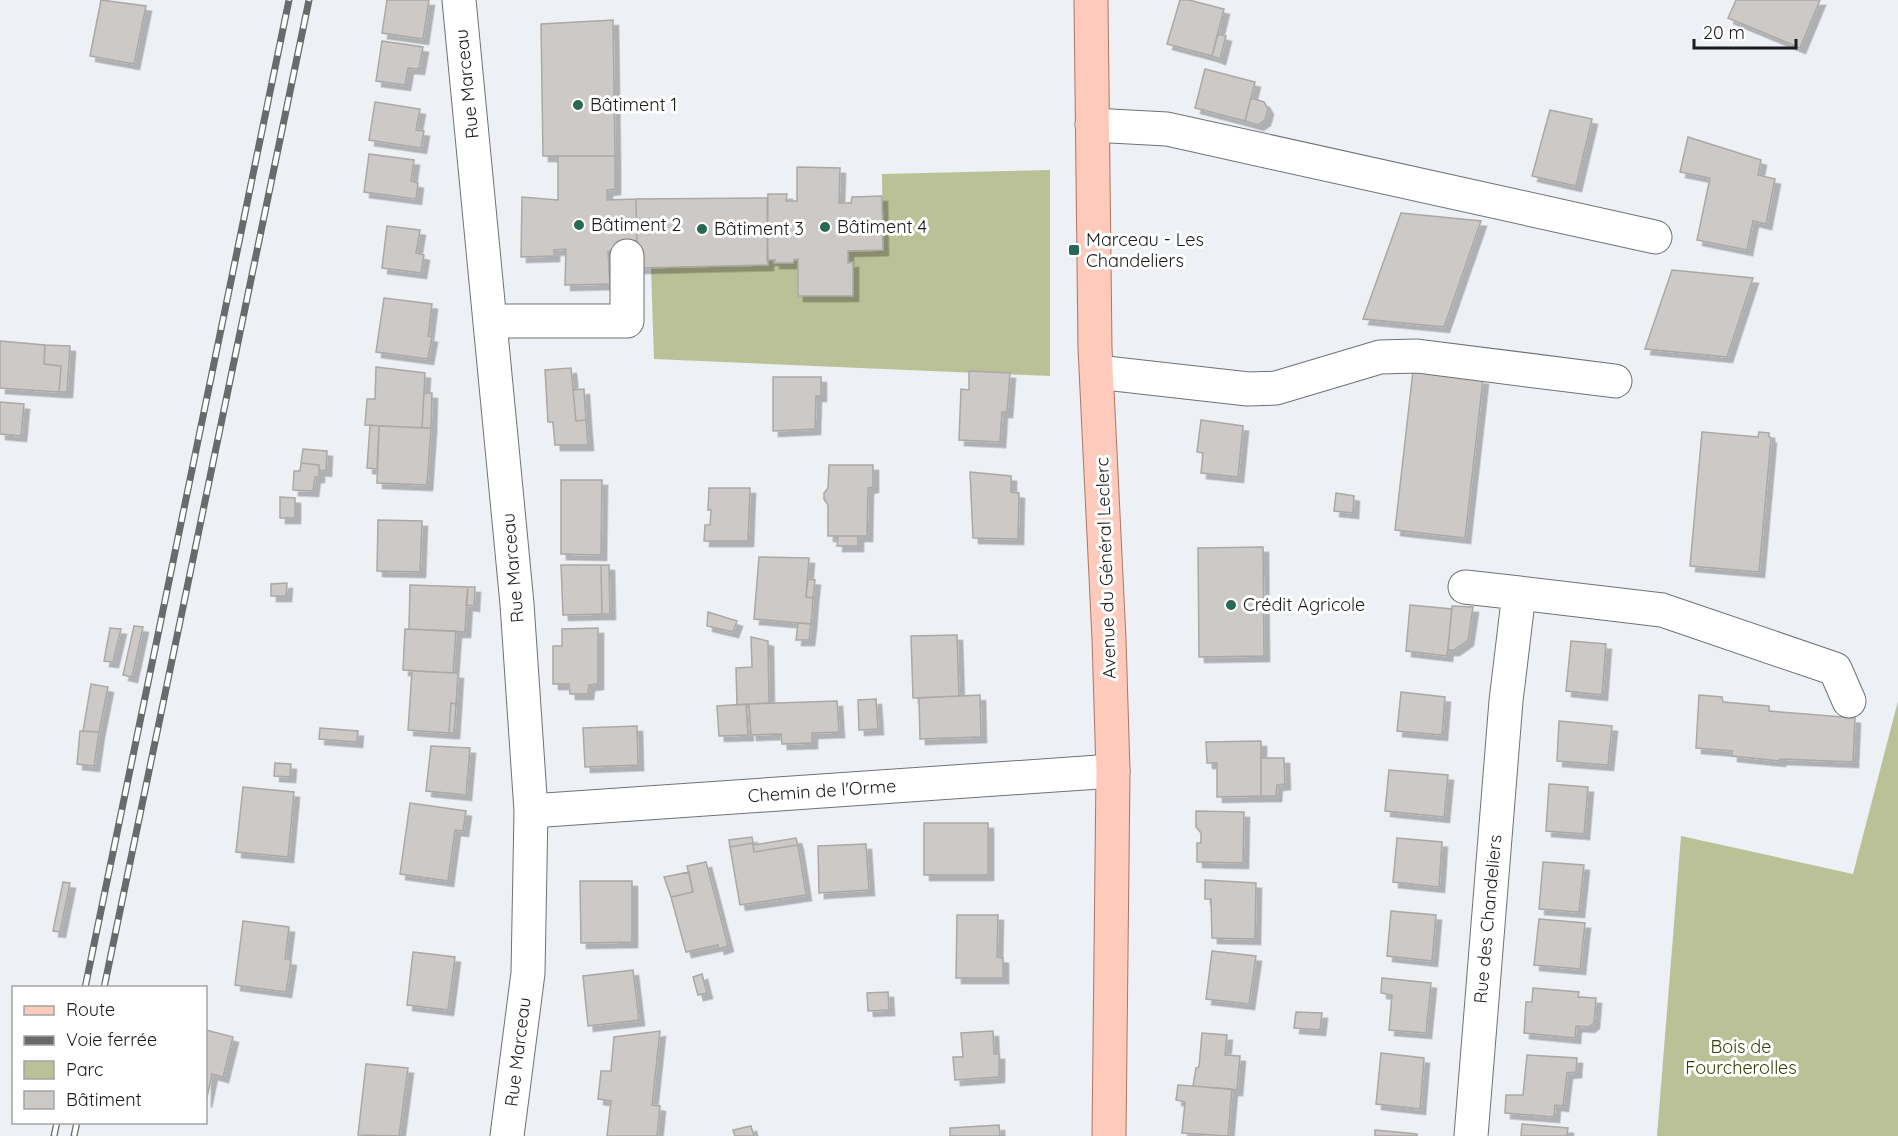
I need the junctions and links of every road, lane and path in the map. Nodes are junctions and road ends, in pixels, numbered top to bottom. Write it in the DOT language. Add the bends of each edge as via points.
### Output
graph roads {
  1 [pos="459,0"];
  2 [pos="1091,0"];
  3 [pos="1092,125"];
  4 [pos="1655,237"];
  5 [pos="627,256"];
  6 [pos="490,321"];
  7 [pos="1096,372"];
  8 [pos="1615,381"];
  9 [pos="1465,587"];
  10 [pos="1519,593"];
  11 [pos="1849,701"];
  12 [pos="1113,771"];
  13 [pos="531,811"];
  14 [pos="507,1136"];
  15 [pos="1109,1136"];
  16 [pos="1471,1136"];
  1 -- 6 [label="street, Rue Marceau"];
  2 -- 3 [label="main road, Avenue du Général Leclerc"];
  3 -- 4 [label="street" via="1167,129"];
  3 -- 7 [label="main road, Avenue du Général Leclerc"];
  5 -- 6 [label="street" via="627,321"];
  6 -- 13 [label="street, Rue Marceau" via="517,604"];
  7 -- 8 [label="street" via="1248,389 1276,388 1380,357 1417,356"];
  7 -- 12 [label="main road, Avenue du Général Leclerc"];
  9 -- 10 [label="street"];
  10 -- 11 [label="street" via="1662,610 1834,669"];
  10 -- 16 [label="street, Rue des Chandeliers" via="1506,701"];
  12 -- 13 [label="street, Chemin de l'Orme"];
  12 -- 15 [label="main road, Avenue du Général Leclerc"];
  13 -- 14 [label="street, Rue Marceau" via="528,973"];
}
